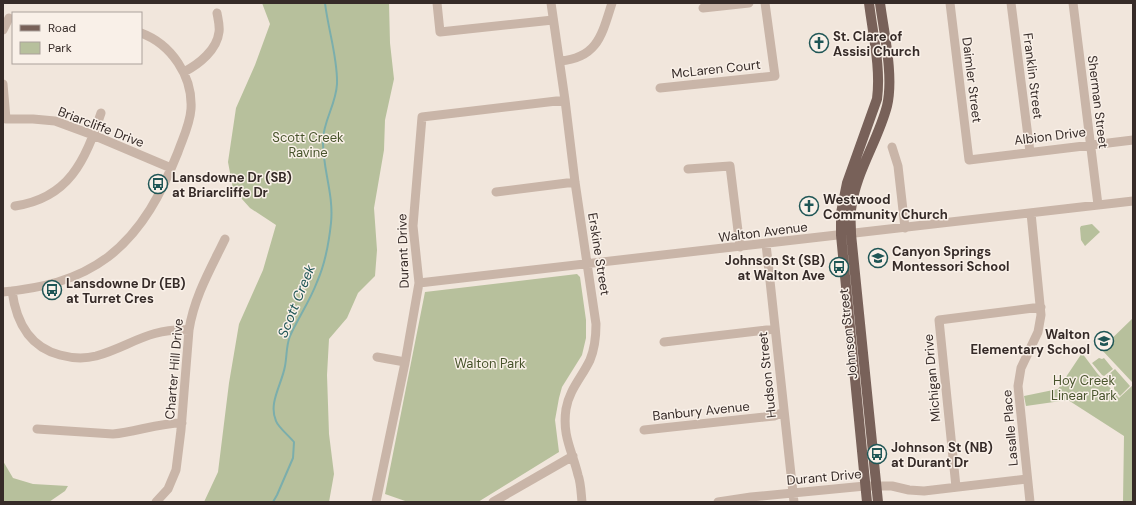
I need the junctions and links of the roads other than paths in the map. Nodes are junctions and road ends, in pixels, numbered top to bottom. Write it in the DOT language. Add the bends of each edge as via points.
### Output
graph roads {
  1 [pos="437,3"];
  2 [pos="551,3"];
  3 [pos="612,3"];
  4 [pos="749,3"];
  5 [pos="765,3"];
  6 [pos="869,3"];
  7 [pos="880,3"];
  8 [pos="950,3"];
  9 [pos="1011,3"];
  10 [pos="1073,3"];
  11 [pos="703,8"];
  12 [pos="217,13"];
  13 [pos="8,16"];
  14 [pos="554,20"];
  15 [pos="3,30"];
  16 [pos="142,34"];
  17 [pos="560,61"];
  18 [pos="184,72"];
  19 [pos="3,84"];
  20 [pos="660,88"];
  21 [pos="565,100"];
  22 [pos="101,113"];
  23 [pos="93,135"];
  24 [pos="1133,140"];
  25 [pos="1091,144"];
  26 [pos="892,147"];
  27 [pos="1030,152"];
  28 [pos="969,160"];
  29 [pos="171,168"];
  30 [pos="688,169"];
  31 [pos="575,182"];
  32 [pos="496,192"];
  33 [pos="1133,201"];
  34 [pos="1098,205"];
  35 [pos="15,206"];
  36 [pos="1031,213"];
  37 [pos="905,228"];
  38 [pos="846,235"];
  39 [pos="225,239"];
  40 [pos="766,244"];
  41 [pos="740,247"];
  42 [pos="587,265"];
  43 [pos="419,284"];
  44 [pos="8,292"];
  45 [pos="1041,307"];
  46 [pos="775,329"];
  47 [pos="189,330"];
  48 [pos="664,342"];
  49 [pos="377,357"];
  50 [pos="405,362"];
  51 [pos="784,412"];
  52 [pos="182,423"];
  53 [pos="36,429"];
  54 [pos="644,430"];
  55 [pos="573,456"];
  56 [pos="1027,479"];
  57 [pos="865,486"];
  58 [pos="876,486"];
  59 [pos="956,488"];
  60 [pos="793,498"];
  61 [pos="156,502"];
  62 [pos="376,502"];
  63 [pos="493,502"];
  64 [pos="582,502"];
  65 [pos="718,502"];
  66 [pos="866,502"];
  67 [pos="878,502"];
  68 [pos="1030,502"];
  1 -- 14 [label="street" via="440,32"];
  2 -- 14 [label="street, Erskine Street"];
  3 -- 17 [label="street" via="604,31 593,47 581,56"];
  4 -- 11 [label="street"];
  5 -- 20 [label="street, McLaren Court" via="775,76"];
  6 -- 38 [label="main road, Johnson Street" via="878,93 847,182 841,213"];
  7 -- 38 [label="main road, Johnson Street" via="888,64 889,96 885,114 855,188"];
  8 -- 28 [label="street, Daimler Street"];
  9 -- 27 [label="street, Franklin Street"];
  10 -- 25 [label="street, Sherman Street"];
  12 -- 18 [label="street" via="220,31 216,42 203,58"];
  13 -- 15 [label="street"];
  14 -- 17 [label="street, Erskine Street"];
  16 -- 18 [label="street" via="162,44"];
  17 -- 21 [label="street, Erskine Street"];
  18 -- 29 [label="street" via="190,91 191,108 187,129"];
  19 -- 23 [label="street, Briarcliffe Drive" via="6,119 55,121"];
  21 -- 31 [label="street, Erskine Street"];
  21 -- 43 [label="street, Durant Drive" via="422,116 413,226"];
  22 -- 23 [label="street"];
  23 -- 29 [label="street, Briarcliffe Drive"];
  23 -- 35 [label="street" via="77,170 62,186 42,199"];
  24 -- 25 [label="street, Albion Drive"];
  25 -- 27 [label="street, Albion Drive"];
  25 -- 34 [label="street, Sherman Street"];
  26 -- 37 [label="street" via="898,166"];
  27 -- 28 [label="street, Albion Drive"];
  29 -- 44 [label="street" via="157,198 140,225 107,257 54,284"];
  30 -- 41 [label="street" via="730,166"];
  31 -- 32 [label="street"];
  31 -- 42 [label="street, Erskine Street"];
  33 -- 34 [label="street, Walton Avenue"];
  34 -- 36 [label="street, Walton Avenue"];
  36 -- 37 [label="street, Walton Avenue"];
  36 -- 45 [label="street, Lasalle Place"];
  37 -- 38 [label="street, Walton Avenue"];
  38 -- 40 [label="street, Walton Avenue"];
  38 -- 57 [label="main road, Johnson Street"];
  38 -- 58 [label="main road, Johnson Street"];
  39 -- 47 [label="street, Charter Hill Drive" via="193,309"];
  40 -- 41 [label="street, Walton Avenue"];
  40 -- 46 [label="street, Hudson Street"];
  41 -- 42 [label="street, Walton Avenue"];
  42 -- 43 [label="street, Walton Avenue"];
  42 -- 55 [label="street, Erskine Street" via="596,335 589,361 574,386 566,407 566,437"];
  43 -- 50 [label="street, Durant Drive"];
  44 -- 47 [label="street" via="29,336 47,350 65,357 95,356 150,334"];
  45 -- 56 [label="street, Lasalle Place" via="1038,332 1024,359 1018,386"];
  45 -- 59 [label="street, Michigan Drive" via="939,320"];
  46 -- 48 [label="street"];
  46 -- 51 [label="street, Hudson Street"];
  47 -- 52 [label="street, Charter Hill Drive"];
  49 -- 50 [label="street"];
  50 -- 62 [label="street, Durant Drive"];
  51 -- 54 [label="street, Banbury Avenue" via="774,416"];
  51 -- 60 [label="street, Hudson Street"];
  52 -- 53 [label="street" via="113,434"];
  52 -- 61 [label="street, Charter Hill Drive" via="176,470 168,489"];
  55 -- 63 [label="street"];
  55 -- 64 [label="street, Erskine Street" via="579,476"];
  56 -- 59 [label="street, Durant Drive"];
  56 -- 68 [label="street, Lasalle Place"];
  57 -- 58 [label="street, Durant Drive"];
  57 -- 60 [label="street, Durant Drive"];
  57 -- 66 [label="main road, Johnson Street"];
  58 -- 59 [label="street, Durant Drive" via="892,486 915,491"];
  58 -- 67 [label="main road, Johnson Street"];
  60 -- 65 [label="street, Durant Drive"];
}
